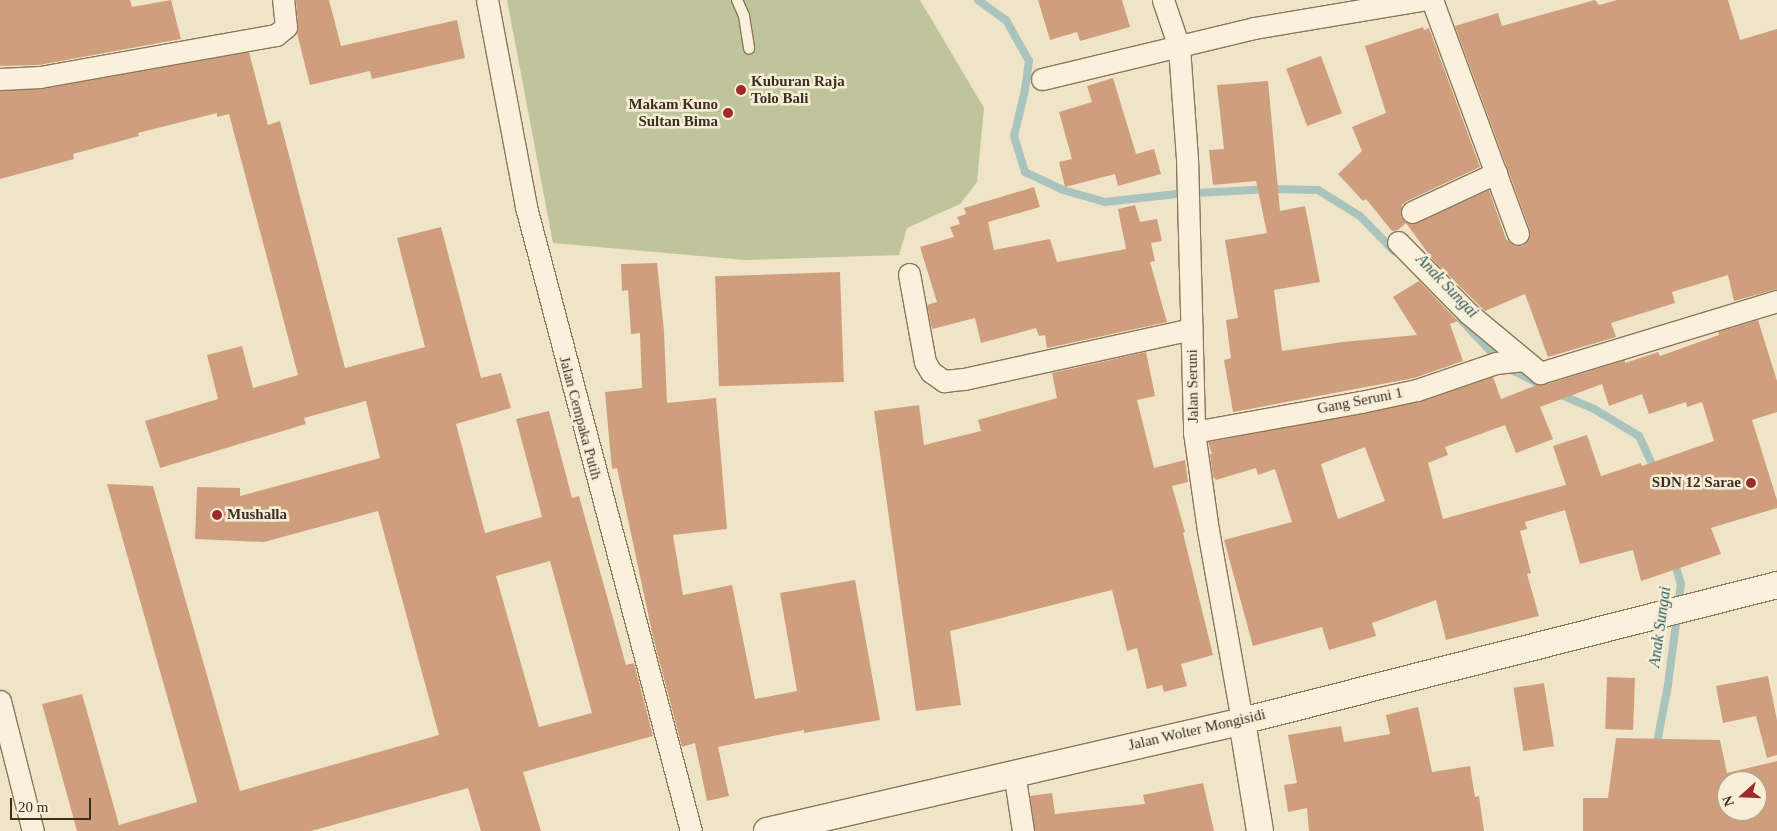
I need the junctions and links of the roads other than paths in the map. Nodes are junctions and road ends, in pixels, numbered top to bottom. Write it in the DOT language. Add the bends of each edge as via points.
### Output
graph roads {
  1 [pos="283,0"];
  2 [pos="487,0"];
  3 [pos="737,0"];
  4 [pos="1163,0"];
  5 [pos="1422,0"];
  6 [pos="1432,0"];
  7 [pos="1178,47"];
  8 [pos="749,49"];
  9 [pos="0,79"];
  10 [pos="1042,79"];
  11 [pos="1496,173"];
  12 [pos="1412,212"];
  13 [pos="1518,234"];
  14 [pos="1398,242"];
  15 [pos="909,274"];
  16 [pos="1777,301"];
  17 [pos="1192,329"];
  18 [pos="1524,360"];
  19 [pos="1194,432"];
  20 [pos="1777,585"];
  21 [pos="0,701"];
  22 [pos="1242,721"];
  23 [pos="1014,772"];
  24 [pos="33,831"];
  25 [pos="691,831"];
  26 [pos="766,831"];
  27 [pos="1023,831"];
  28 [pos="1260,831"];
  1 -- 9 [label="street" via="286,27 276,36 40,77"];
  2 -- 25 [label="street, Jalan Cempaka Putih" via="526,207"];
  3 -- 8 [label="lane" via="744,16"];
  4 -- 7 [label="street, Jalan Seruni"];
  5 -- 7 [label="street" via="1254,28"];
  6 -- 11 [label="street"];
  7 -- 10 [label="street"];
  7 -- 17 [label="street, Jalan Seruni" via="1188,158"];
  11 -- 12 [label="street"];
  11 -- 13 [label="street"];
  14 -- 18 [label="street" via="1468,312"];
  15 -- 17 [label="street" via="925,362 931,372 944,381"];
  16 -- 18 [label="street" via="1540,373"];
  17 -- 19 [label="street, Jalan Seruni"];
  18 -- 19 [label="street, Gang Seruni 1" via="1496,363 1417,390"];
  19 -- 22 [label="street, Jalan Seruni"];
  20 -- 22 [label="street, Jalan Wolter Mongisidi"];
  21 -- 24 [label="street"];
  22 -- 23 [label="street, Jalan Wolter Mongisidi"];
  22 -- 28 [label="street"];
  23 -- 26 [label="street, Jalan Wolter Mongisidi"];
  23 -- 27 [label="street"];
}
